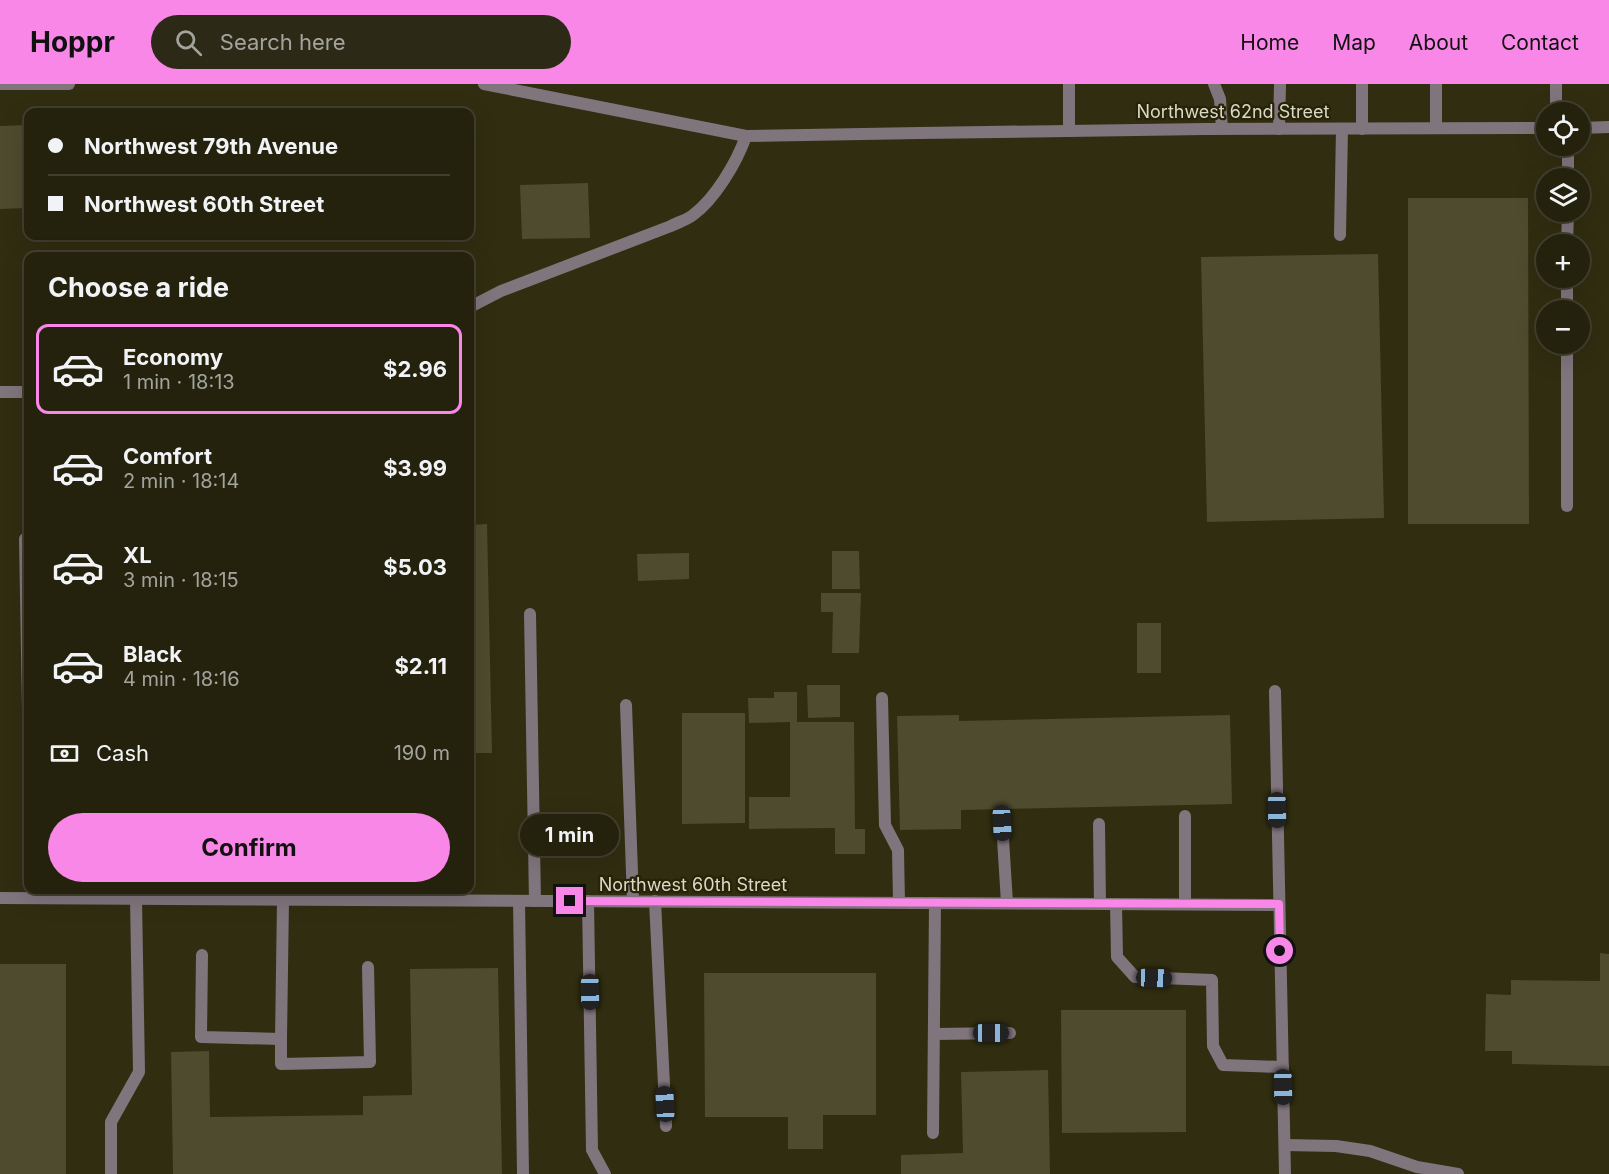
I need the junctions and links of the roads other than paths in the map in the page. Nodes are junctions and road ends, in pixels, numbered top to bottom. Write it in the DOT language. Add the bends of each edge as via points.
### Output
graph roads {
  1 [pos="0,84"];
  2 [pos="69,84"];
  3 [pos="484,84"];
  4 [pos="1068,84"];
  5 [pos="1214,84"];
  6 [pos="1280,84"];
  7 [pos="1362,84"];
  8 [pos="1436,84"];
  9 [pos="1556,84"];
  10 [pos="1556,102"];
  11 [pos="1436,128"];
  12 [pos="1536,128"];
  13 [pos="1590,128"];
  14 [pos="1609,128"];
  15 [pos="1222,129"];
  16 [pos="1279,129"];
  17 [pos="1342,129"];
  18 [pos="1362,129"];
  19 [pos="1069,131"];
  20 [pos="746,136"];
  21 [pos="1340,235"];
  22 [pos="474,305"];
  23 [pos="1567,354"];
  24 [pos="0,392"];
  25 [pos="24,392"];
  26 [pos="1567,506"];
  27 [pos="530,614"];
  28 [pos="1275,691"];
  29 [pos="882,698"];
  30 [pos="626,705"];
  31 [pos="1185,816"];
  32 [pos="1002,823"];
  33 [pos="1099,824"];
  34 [pos="32,894"];
  35 [pos="172,894"];
  36 [pos="358,895"];
  37 [pos="0,898"];
  38 [pos="136,899"];
  39 [pos="283,900"];
  40 [pos="519,901"];
  41 [pos="535,901"];
  42 [pos="588,901"];
  43 [pos="633,902"];
  44 [pos="655,902"];
  45 [pos="898,903"];
  46 [pos="935,903"];
  47 [pos="1007,903"];
  48 [pos="1100,904"];
  49 [pos="1116,904"];
  50 [pos="1185,904"];
  51 [pos="1279,904"];
  52 [pos="202,955"];
  53 [pos="368,967"];
  54 [pos="1010,1033"];
  55 [pos="934,1034"];
  56 [pos="281,1039"];
  57 [pos="1283,1067"];
  58 [pos="666,1126"];
  59 [pos="933,1133"];
  60 [pos="1285,1145"];
  61 [pos="111,1174"];
  62 [pos="524,1174"];
  63 [pos="605,1174"];
  64 [pos="1285,1174"];
  65 [pos="1458,1174"];
  1 -- 2 [label="street"];
  3 -- 20 [label="street, Northwest 62nd Street"];
  4 -- 19 [label="street"];
  5 -- 15 [label="street" via="1220,99"];
  6 -- 16 [label="street"];
  7 -- 18 [label="street"];
  8 -- 11 [label="street"];
  9 -- 10 [label="street"];
  11 -- 12 [label="street, Northwest 62nd Street"];
  11 -- 18 [label="street, Northwest 62nd Street"];
  13 -- 14 [label="street"];
  15 -- 16 [label="street, Northwest 62nd Street"];
  15 -- 19 [label="street, Northwest 62nd Street"];
  16 -- 17 [label="street, Northwest 62nd Street"];
  17 -- 18 [label="street, Northwest 62nd Street"];
  17 -- 21 [label="street"];
  19 -- 20 [label="street, Northwest 62nd Street"];
  20 -- 22 [label="street" via="728,174 693,215"];
  23 -- 26 [label="street"];
  24 -- 25 [label="street"];
  27 -- 41 [label="street"];
  28 -- 51 [label="street"];
  29 -- 45 [label="street" via="885,825 898,850"];
  30 -- 43 [label="street"];
  31 -- 50 [label="street"];
  32 -- 47 [label="street"];
  33 -- 48 [label="street"];
  34 -- 37 [label="street, Northwest 60th Street"];
  34 -- 38 [label="street, Northwest 60th Street"];
  35 -- 38 [label="street, Northwest 60th Street"];
  35 -- 39 [label="street, Northwest 60th Street"];
  36 -- 39 [label="street, Northwest 60th Street"];
  36 -- 40 [label="street, Northwest 60th Street"];
  38 -- 61 [label="street" via="139,1072 111,1122"];
  39 -- 56 [label="street"];
  40 -- 41 [label="street, Northwest 60th Street"];
  40 -- 62 [label="street"];
  41 -- 42 [label="street, Northwest 60th Street"];
  42 -- 43 [label="street, Northwest 60th Street"];
  42 -- 63 [label="street" via="592,1150"];
  43 -- 44 [label="street, Northwest 60th Street"];
  44 -- 45 [label="street, Northwest 60th Street"];
  44 -- 58 [label="street"];
  45 -- 46 [label="street, Northwest 60th Street"];
  46 -- 47 [label="street, Northwest 60th Street"];
  46 -- 55 [label="street"];
  47 -- 48 [label="street, Northwest 60th Street"];
  48 -- 49 [label="street, Northwest 60th Street"];
  49 -- 50 [label="street, Northwest 60th Street"];
  49 -- 57 [label="street" via="1117,957 1135,977 1212,980 1213,1046 1223,1065"];
  50 -- 51 [label="street, Northwest 60th Street"];
  51 -- 57 [label="street"];
  52 -- 56 [label="street" via="201,1037"];
  53 -- 56 [label="street" via="370,1062 281,1064"];
  54 -- 55 [label="street"];
  55 -- 59 [label="street"];
  57 -- 60 [label="street"];
  60 -- 64 [label="street"];
  60 -- 65 [label="street" via="1370,1151 1417,1167"];
}
